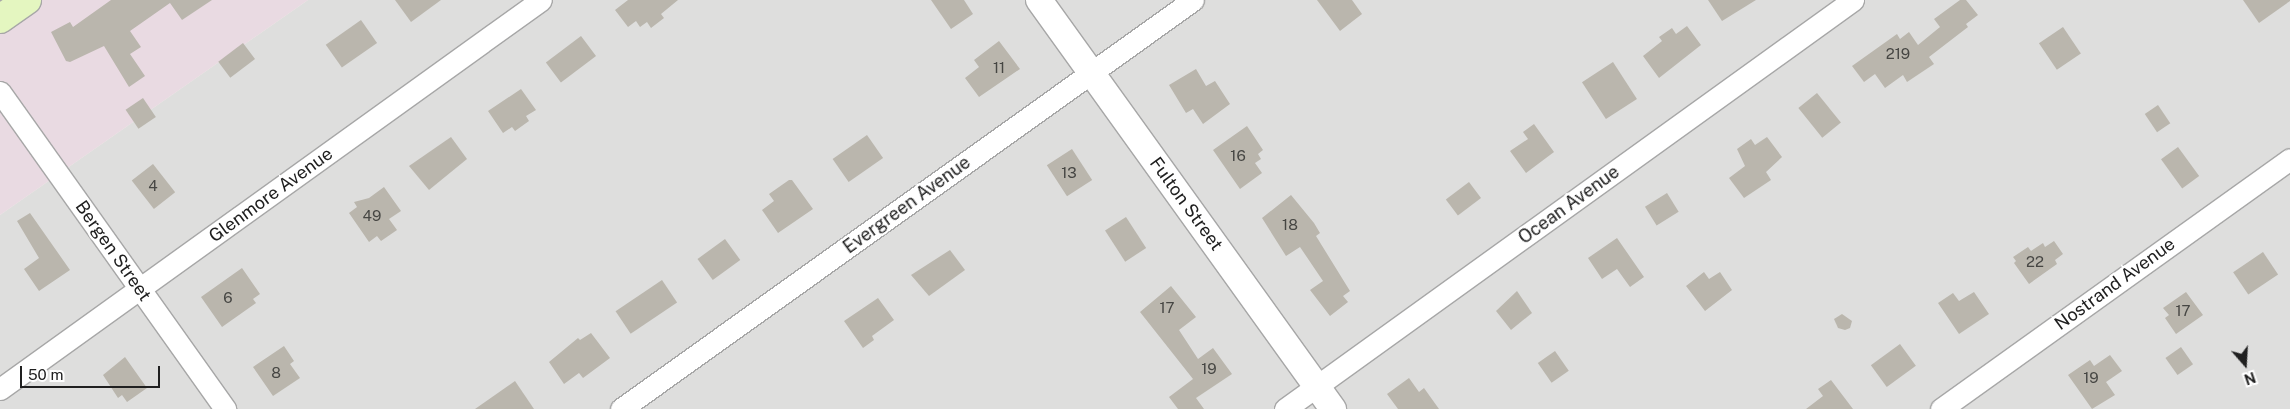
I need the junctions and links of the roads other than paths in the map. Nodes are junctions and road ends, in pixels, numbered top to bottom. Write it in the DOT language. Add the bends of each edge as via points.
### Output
graph roads {
  1 [pos="27,0"];
  2 [pos="541,0"];
  3 [pos="1039,0"];
  4 [pos="1193,0"];
  5 [pos="1853,0"];
  6 [pos="0,19"];
  7 [pos="1091,73"];
  8 [pos="0,92"];
  9 [pos="2290,159"];
  10 [pos="140,289"];
  11 [pos="1317,387"];
  12 [pos="0,388"];
  13 [pos="225,409"];
  14 [pos="621,409"];
  15 [pos="1285,409"];
  16 [pos="1332,409"];
  17 [pos="1940,409"];
  1 -- 6 [label="main road"];
  2 -- 10 [label="street, Glenmore Avenue"];
  3 -- 7 [label="street, Fulton Street"];
  4 -- 7 [label="street, Evergreen Avenue"];
  5 -- 11 [label="street, Ocean Avenue"];
  7 -- 11 [label="street, Fulton Street"];
  7 -- 14 [label="street, Evergreen Avenue"];
  8 -- 10 [label="street, Bergen Street"];
  9 -- 17 [label="street, Nostrand Avenue"];
  10 -- 12 [label="street, Glenmore Avenue"];
  10 -- 13 [label="street, Bergen Street"];
  11 -- 15 [label="street, Ocean Avenue"];
  11 -- 16 [label="street, Fulton Street"];
}
